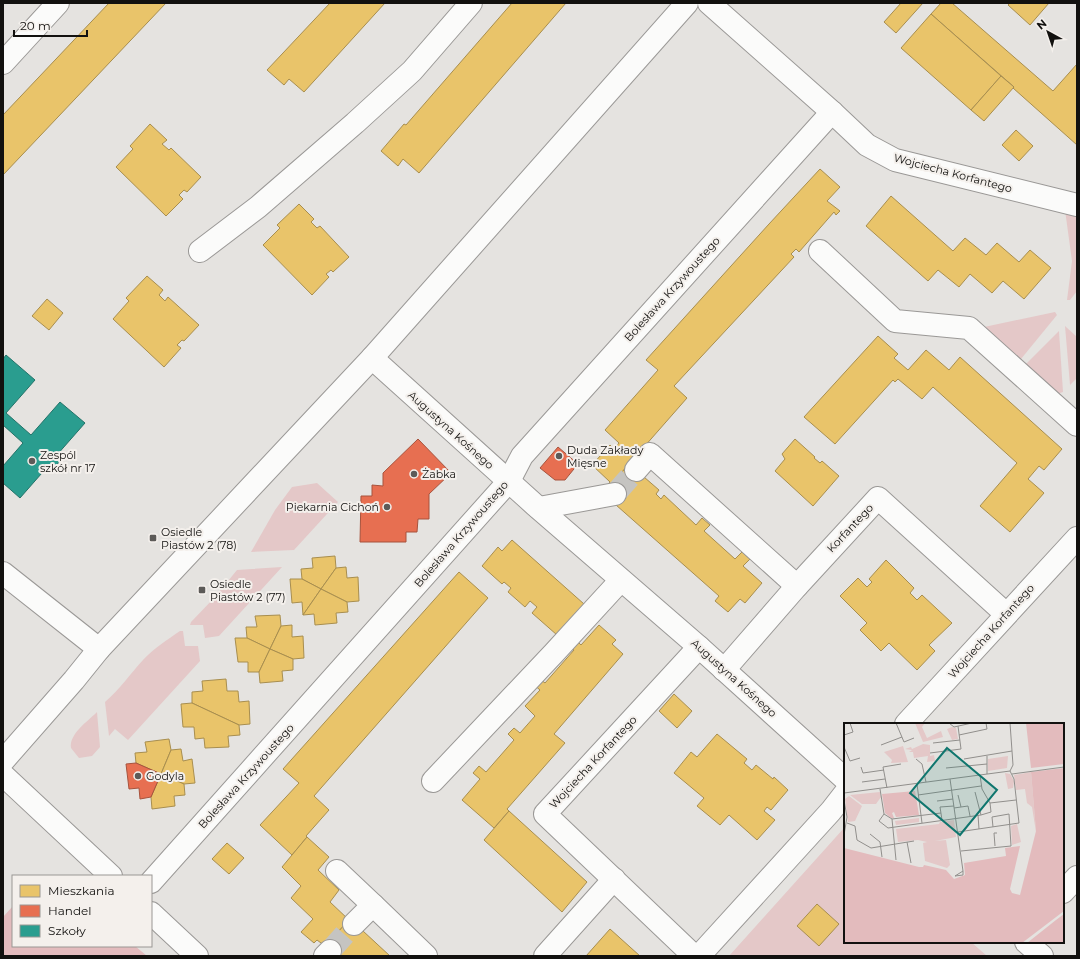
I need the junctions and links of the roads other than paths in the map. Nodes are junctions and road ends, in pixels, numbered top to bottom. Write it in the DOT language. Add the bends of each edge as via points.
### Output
graph roads {
  1 [pos="58,3"];
  2 [pos="472,3"];
  3 [pos="687,3"];
  4 [pos="709,3"];
  5 [pos="3,62"];
  6 [pos="832,112"];
  7 [pos="1077,205"];
  8 [pos="820,250"];
  9 [pos="200,251"];
  10 [pos="372,358"];
  11 [pos="1077,425"];
  12 [pos="636,470"];
  13 [pos="509,481"];
  14 [pos="615,494"];
  15 [pos="539,508"];
  16 [pos="1077,538"];
  17 [pos="3,573"];
  18 [pos="621,580"];
  19 [pos="797,586"];
  20 [pos="1006,614"];
  21 [pos="699,647"];
  22 [pos="99,649"];
  23 [pos="724,670"];
  24 [pos="907,723"];
  25 [pos="3,761"];
  26 [pos="3,774"];
  27 [pos="844,777"];
  28 [pos="432,781"];
  29 [pos="844,793"];
  30 [pos="337,871"];
  31 [pos="110,875"];
  32 [pos="1077,877"];
  33 [pos="614,879"];
  34 [pos="152,881"];
  35 [pos="1064,891"];
  36 [pos="373,905"];
  37 [pos="152,914"];
  38 [pos="354,924"];
  39 [pos="1027,943"];
  40 [pos="197,956"];
  41 [pos="426,956"];
  42 [pos="545,956"];
  43 [pos="694,956"];
  44 [pos="699,956"];
  45 [pos="1042,956"];
  1 -- 5 [label="street"];
  2 -- 9 [label="street" via="412,71 361,118 258,207"];
  3 -- 10 [label="street"];
  4 -- 6 [label="street, Wojciecha Korfantego"];
  6 -- 7 [label="street, Wojciecha Korfantego" via="867,145 895,160"];
  6 -- 13 [label="street, Bolesława Krzywoustego" via="522,456"];
  8 -- 11 [label="street" via="895,321 969,328"];
  10 -- 13 [label="street, Augustyna Kośnego"];
  10 -- 22 [label="street"];
  12 -- 19 [label="street" via="650,454"];
  13 -- 15 [label="street, Augustyna Kośnego"];
  13 -- 34 [label="street, Bolesława Krzywoustego"];
  14 -- 15 [label="street"];
  15 -- 18 [label="street, Augustyna Kośnego"];
  16 -- 20 [label="street, Wojciecha Korfantego"];
  17 -- 22 [label="street"];
  18 -- 21 [label="street, Augustyna Kośnego"];
  18 -- 28 [label="street"];
  19 -- 20 [label="street, Korfantego" via="878,498"];
  19 -- 23 [label="street, Korfantego"];
  20 -- 24 [label="street, Wojciecha Korfantego"];
  21 -- 23 [label="street, Augustyna Kośnego"];
  21 -- 33 [label="street, Wojciecha Korfantego" via="545,814"];
  22 -- 25 [label="street"];
  23 -- 27 [label="street, Augustyna Kośnego"];
  26 -- 31 [label="street"];
  29 -- 44 [label="street" via="831,812"];
  30 -- 36 [label="street"];
  32 -- 35 [label="street"];
  33 -- 42 [label="street"];
  33 -- 43 [label="street, Wojciecha Korfantego"];
  36 -- 38 [label="street"];
  36 -- 41 [label="street"];
  37 -- 40 [label="street"];
  39 -- 45 [label="street"];
}
